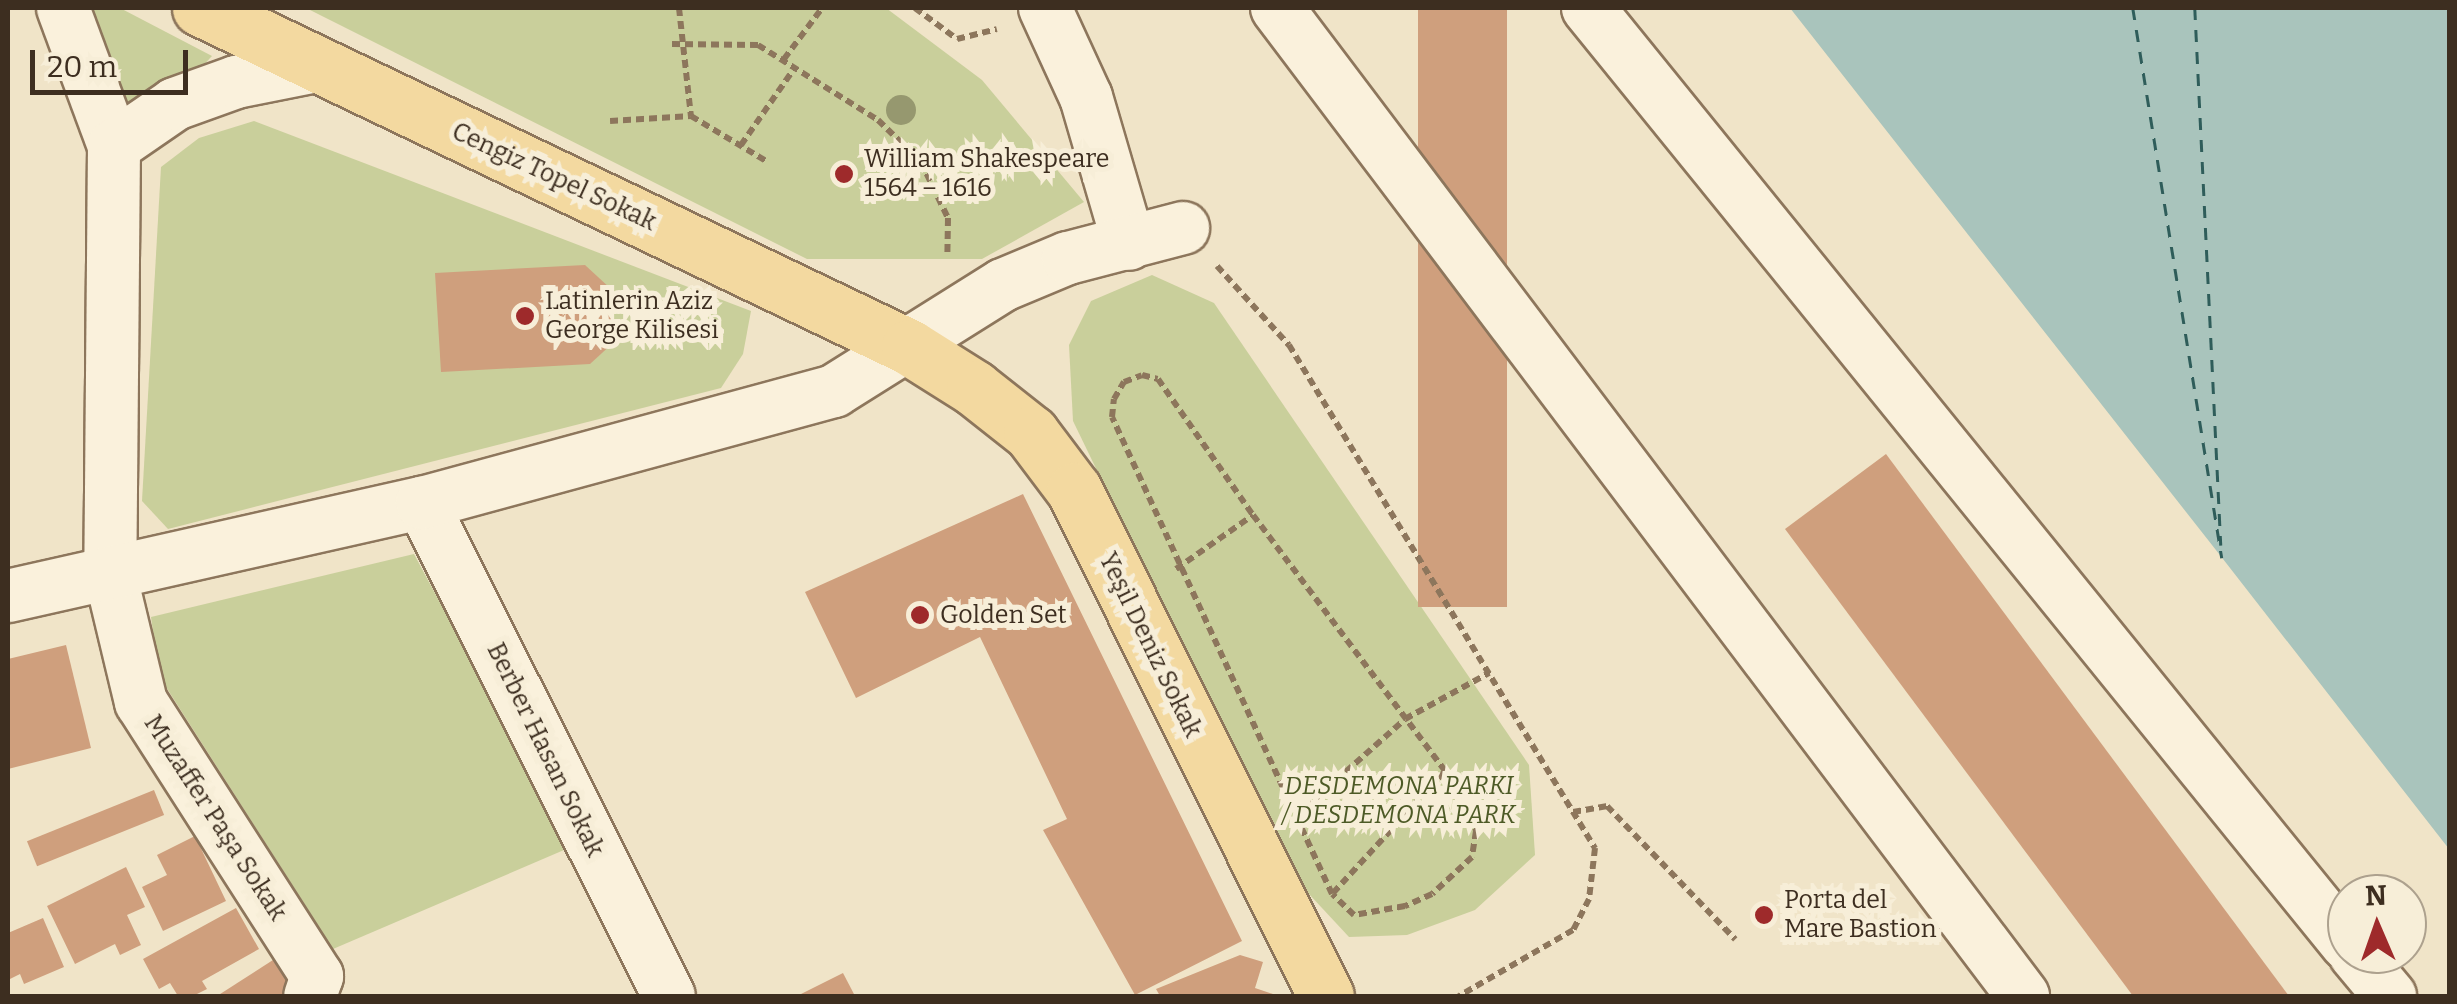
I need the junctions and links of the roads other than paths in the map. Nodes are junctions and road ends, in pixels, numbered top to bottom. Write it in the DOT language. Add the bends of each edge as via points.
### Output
graph roads {
  1 [pos="62,8"];
  2 [pos="200,8"];
  3 [pos="1044,8"];
  4 [pos="1277,8"];
  5 [pos="1588,8"];
  6 [pos="316,66"];
  7 [pos="114,146"];
  8 [pos="1183,228"];
  9 [pos="1129,244"];
  10 [pos="908,347"];
  11 [pos="422,503"];
  12 [pos="110,573"];
  13 [pos="8,596"];
  14 [pos="2327,919"];
  15 [pos="2372,974"];
  16 [pos="310,996"];
  17 [pos="669,996"];
  18 [pos="1326,996"];
  19 [pos="2023,996"];
  20 [pos="2390,996"];
  1 -- 7 [label="street"];
  2 -- 6 [label="main road, Cengiz Topel Sokak"];
  3 -- 9 [label="street" via="1086,97"];
  4 -- 19 [label="street"];
  5 -- 14 [label="street"];
  6 -- 7 [label="street" via="236,82 174,104"];
  6 -- 10 [label="main road, Cengiz Topel Sokak"];
  7 -- 12 [label="street"];
  8 -- 9 [label="street"];
  9 -- 10 [label="street" via="1068,258 1003,285"];
  10 -- 11 [label="street" via="834,392"];
  10 -- 18 [label="main road, Yeşil Deniz Sokak" via="1031,433 1074,490"];
  11 -- 12 [label="street"];
  11 -- 17 [label="street, Berber Hasan Sokak"];
  12 -- 13 [label="street"];
  12 -- 16 [label="street, Muzaffer Paşa Sokak" via="141,702 317,976"];
  15 -- 20 [label="street"];
}
